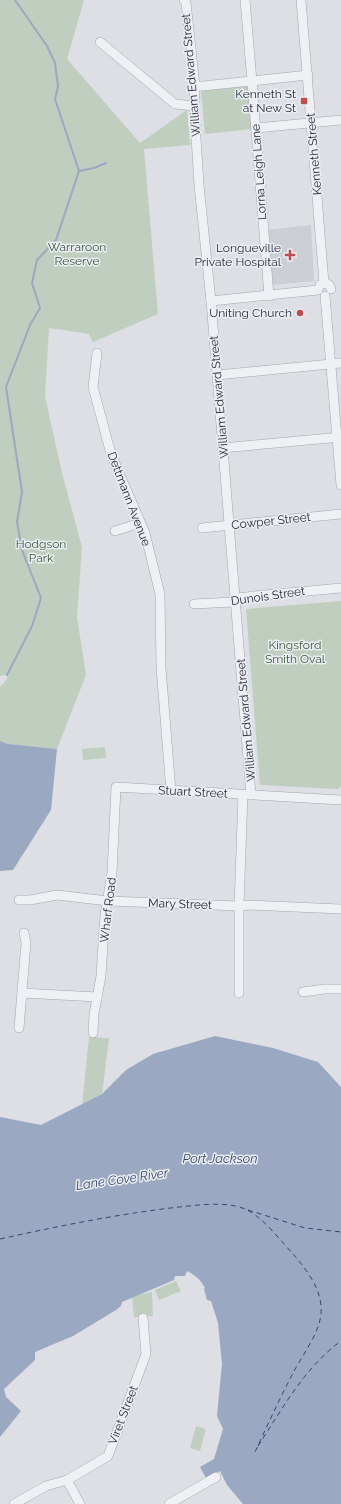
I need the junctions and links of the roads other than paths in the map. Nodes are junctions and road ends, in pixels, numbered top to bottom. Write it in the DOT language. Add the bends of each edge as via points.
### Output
graph roads {
  1 [pos="184,0"];
  2 [pos="244,0"];
  3 [pos="302,0"];
  4 [pos="100,42"];
  5 [pos="308,75"];
  6 [pos="252,81"];
  7 [pos="195,86"];
  8 [pos="194,106"];
  9 [pos="341,120"];
  10 [pos="311,123"];
  11 [pos="256,128"];
  12 [pos="341,288"];
  13 [pos="325,290"];
  14 [pos="269,296"];
  15 [pos="211,301"];
  16 [pos="97,352"];
  17 [pos="336,364"];
  18 [pos="217,375"];
  19 [pos="339,437"];
  20 [pos="222,448"];
  21 [pos="341,485"];
  22 [pos="341,514"];
  23 [pos="140,523"];
  24 [pos="230,525"];
  25 [pos="202,528"];
  26 [pos="115,531"];
  27 [pos="341,588"];
  28 [pos="236,601"];
  29 [pos="194,604"];
  30 [pos="116,787"];
  31 [pos="171,791"];
  32 [pos="247,795"];
  33 [pos="341,800"];
  34 [pos="20,900"];
  35 [pos="108,901"];
  36 [pos="239,906"];
  37 [pos="341,909"];
  38 [pos="24,933"];
  39 [pos="341,989"];
  40 [pos="303,992"];
  41 [pos="22,993"];
  42 [pos="239,993"];
  43 [pos="97,997"];
  44 [pos="19,1028"];
  45 [pos="93,1033"];
  46 [pos="144,1318"];
  47 [pos="216,1477"];
  48 [pos="67,1480"];
  49 [pos="14,1504"];
  50 [pos="80,1504"];
  51 [pos="169,1504"];
  1 -- 7 [label="street, William Edward Street"];
  2 -- 6 [label="street, Lorna Leigh Lane"];
  3 -- 5 [label="street, Kenneth Street"];
  4 -- 8 [label="street" via="175,104"];
  5 -- 6 [label="street"];
  5 -- 10 [label="street, Kenneth Street"];
  6 -- 7 [label="street"];
  6 -- 11 [label="street, Lorna Leigh Lane"];
  7 -- 8 [label="street, William Edward Street"];
  8 -- 15 [label="street, William Edward Street"];
  9 -- 10 [label="street"];
  10 -- 11 [label="street"];
  10 -- 13 [label="street, Kenneth Street"];
  11 -- 14 [label="street, Lorna Leigh Lane"];
  12 -- 13 [label="street"];
  13 -- 14 [label="street"];
  13 -- 17 [label="street, Kenneth Street"];
  14 -- 15 [label="street"];
  15 -- 18 [label="street, William Edward Street"];
  16 -- 23 [label="street, Dettmann Avenue" via="92,387 111,454"];
  17 -- 18 [label="street"];
  17 -- 19 [label="street, Kenneth Street"];
  18 -- 20 [label="street, William Edward Street"];
  19 -- 20 [label="street"];
  19 -- 21 [label="street, Kenneth Street"];
  20 -- 24 [label="street, William Edward Street"];
  22 -- 24 [label="street, Cowper Street"];
  23 -- 26 [label="street"];
  23 -- 31 [label="street, Dettmann Avenue" via="160,594 161,668"];
  24 -- 25 [label="street, Cowper Street"];
  24 -- 28 [label="street, William Edward Street"];
  27 -- 28 [label="street, Dunois Street" via="254,596 239,598"];
  28 -- 29 [label="street, Dunois Street"];
  28 -- 32 [label="street, William Edward Street"];
  30 -- 31 [label="street, Stuart Street"];
  30 -- 35 [label="street, Wharf Road" via="114,854"];
  31 -- 32 [label="street, Stuart Street"];
  32 -- 33 [label="street, Stuart Street"];
  32 -- 36 [label="street, William Edward Street"];
  34 -- 35 [label="street, Mary Street" via="57,895"];
  35 -- 36 [label="street, Mary Street"];
  35 -- 43 [label="street, Wharf Road"];
  36 -- 37 [label="street, Mary Street" via="251,904"];
  36 -- 42 [label="street, William Edward Street"];
  38 -- 41 [label="street" via="26,943"];
  39 -- 40 [label="street"];
  41 -- 43 [label="street"];
  41 -- 44 [label="street"];
  43 -- 45 [label="street, Wharf Road"];
  46 -- 48 [label="street, Viret Street" via="146,1354 108,1456"];
  47 -- 51 [label="street"];
  48 -- 49 [label="street, Viret Street" via="46,1486"];
  48 -- 50 [label="street"];
}
